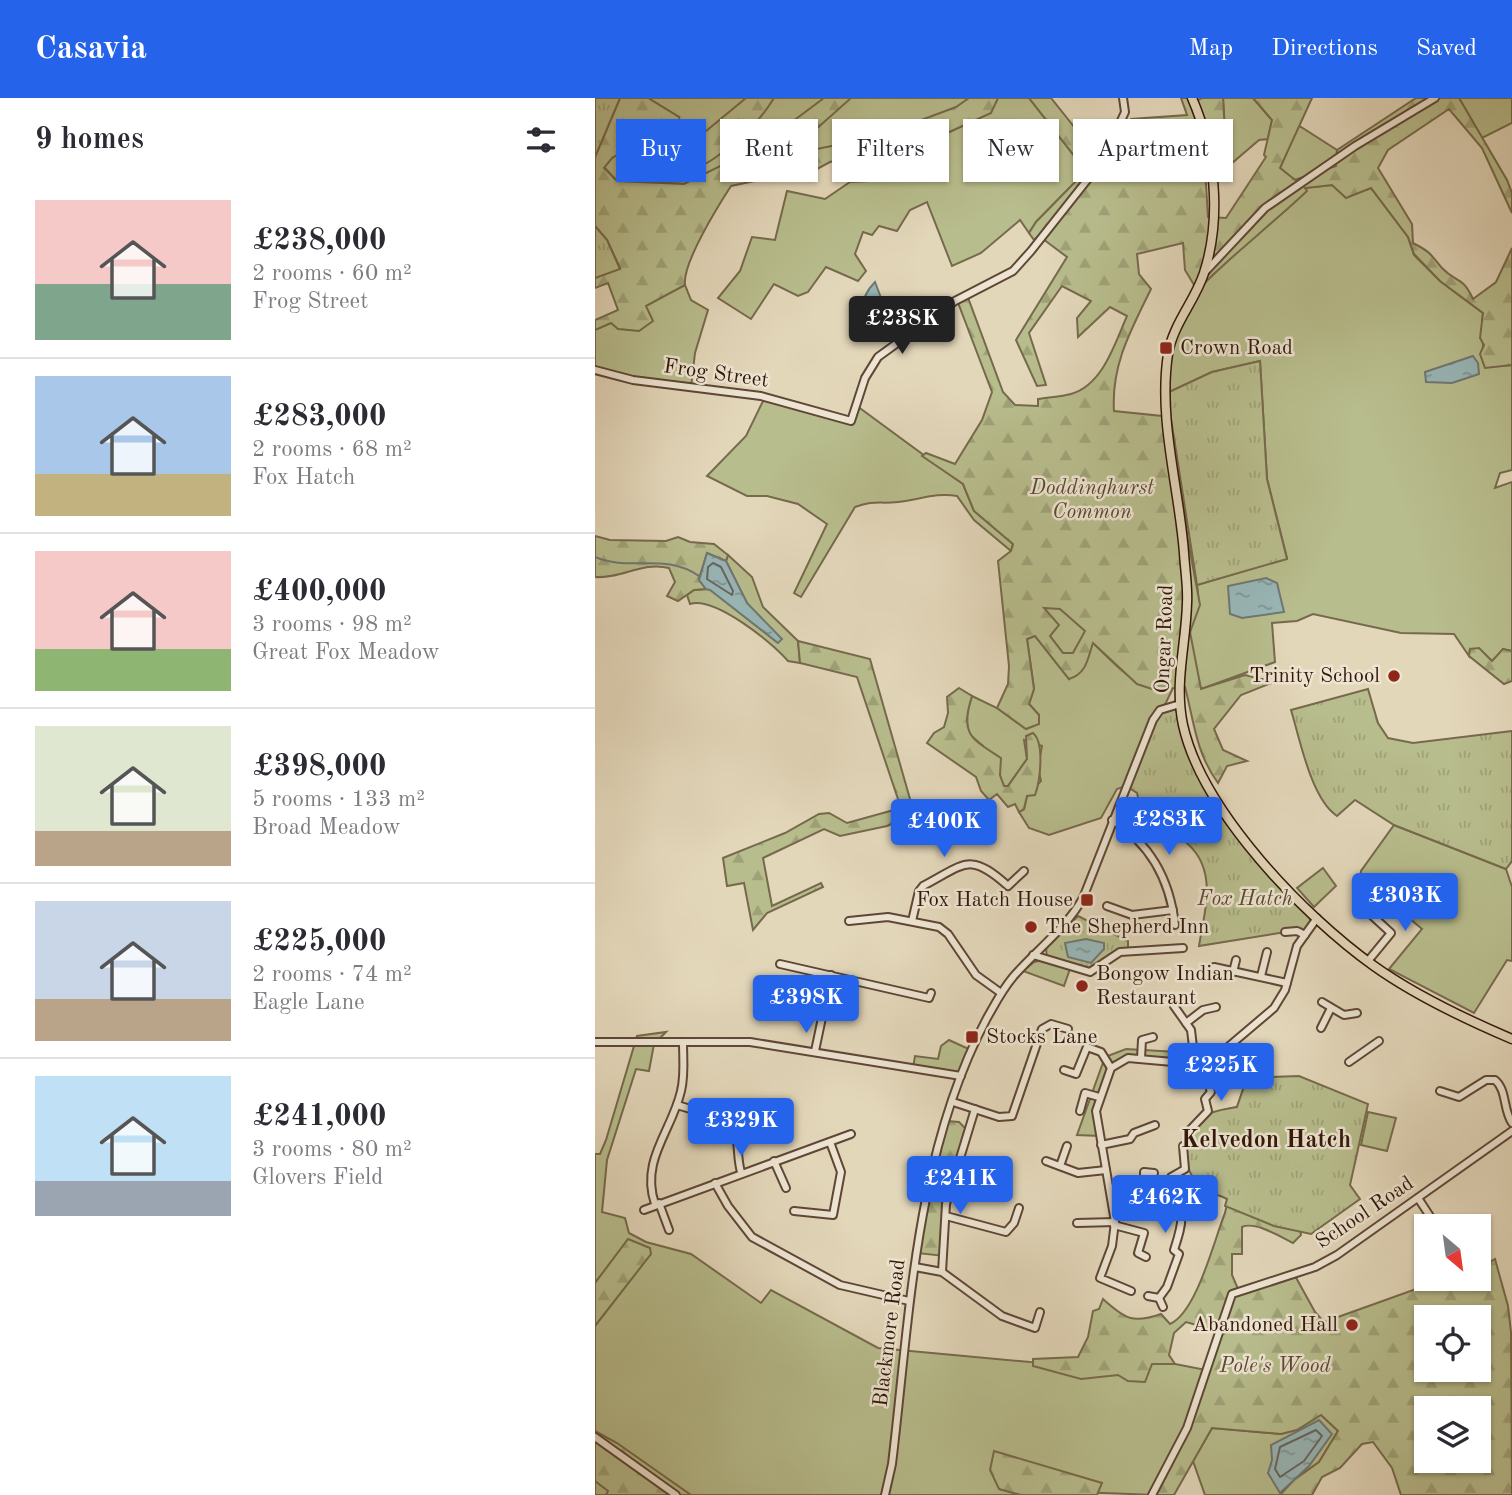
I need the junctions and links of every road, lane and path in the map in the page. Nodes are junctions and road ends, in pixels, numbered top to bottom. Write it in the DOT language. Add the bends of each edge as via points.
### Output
graph roads {
  1 [pos="1123,98"];
  2 [pos="1192,98"];
  3 [pos="1435,98"];
  4 [pos="1209,249"];
  5 [pos="1220,256"];
  6 [pos="1204,273"];
  7 [pos="595,370"];
  8 [pos="1181,704"];
  9 [pos="1112,820"];
  10 [pos="1024,871"];
  11 [pos="1009,886"];
  12 [pos="1002,894"];
  13 [pos="1107,906"];
  14 [pos="1173,910"];
  15 [pos="1366,910"];
  16 [pos="1317,918"];
  17 [pos="849,921"];
  18 [pos="912,921"];
  19 [pos="1175,925"];
  20 [pos="1285,932"];
  21 [pos="1305,936"];
  22 [pos="1183,948"];
  23 [pos="1267,952"];
  24 [pos="1033,956"];
  25 [pos="1235,960"];
  26 [pos="1368,961"];
  27 [pos="780,964"];
  28 [pos="1203,972"];
  29 [pos="1233,972"];
  30 [pos="831,975"];
  31 [pos="1262,976"];
  32 [pos="1287,983"];
  33 [pos="1001,993"];
  34 [pos="1322,1002"];
  35 [pos="1174,1006"];
  36 [pos="1216,1007"];
  37 [pos="927,1008"];
  38 [pos="1331,1008"];
  39 [pos="1357,1013"];
  40 [pos="1187,1023"];
  41 [pos="1321,1028"];
  42 [pos="1068,1029"];
  43 [pos="1153,1037"];
  44 [pos="1512,1039"];
  45 [pos="1379,1041"];
  46 [pos="595,1042"];
  47 [pos="683,1042"];
  48 [pos="1227,1048"];
  49 [pos="815,1051"];
  50 [pos="1145,1059"];
  51 [pos="1349,1062"];
  52 [pos="1199,1064"];
  53 [pos="1111,1068"];
  54 [pos="1064,1070"];
  55 [pos="1500,1071"];
  56 [pos="1243,1075"];
  57 [pos="961,1076"];
  58 [pos="1495,1080"];
  59 [pos="1440,1091"];
  60 [pos="1099,1097"];
  61 [pos="953,1101"];
  62 [pos="677,1105"];
  63 [pos="975,1109"];
  64 [pos="1080,1111"];
  65 [pos="1512,1123"];
  66 [pos="1155,1125"];
  67 [pos="1512,1131"];
  68 [pos="1188,1132"];
  69 [pos="851,1134"];
  70 [pos="830,1142"];
  71 [pos="1101,1145"];
  72 [pos="1067,1146"];
  73 [pos="1183,1146"];
  74 [pos="774,1161"];
  75 [pos="1047,1161"];
  76 [pos="1060,1166"];
  77 [pos="1106,1170"];
  78 [pos="741,1172"];
  79 [pos="1154,1173"];
  80 [pos="715,1183"];
  81 [pos="1144,1187"];
  82 [pos="786,1188"];
  83 [pos="1110,1188"];
  84 [pos="1164,1190"];
  85 [pos="1418,1199"];
  86 [pos="657,1204"];
  87 [pos="1019,1208"];
  88 [pos="643,1210"];
  89 [pos="794,1211"];
  90 [pos="1428,1214"];
  91 [pos="946,1216"];
  92 [pos="1077,1223"];
  93 [pos="1114,1223"];
  94 [pos="669,1230"];
  95 [pos="1146,1257"];
  96 [pos="915,1268"];
  97 [pos="942,1272"];
  98 [pos="1131,1291"];
  99 [pos="1148,1296"];
  100 [pos="1159,1298"];
  101 [pos="909,1301"];
  102 [pos="1163,1307"];
  103 [pos="1040,1312"];
  104 [pos="595,1437"];
  105 [pos="676,1495"];
  106 [pos="885,1495"];
  107 [pos="1152,1495"];
  1 -- 7 [label="street, Frog Street" via="1125,112 1103,160 1031,251 1013,271 955,301 878,357 865,378 851,421 761,396 633,380"];
  2 -- 4 [label="main road, Ongar Road" via="1210,148"];
  3 -- 5 [label="street" via="1265,208"];
  4 -- 5 [label="street"];
  4 -- 6 [label="main road, Ongar Road"];
  5 -- 6 [label="street"];
  6 -- 8 [label="main road, Ongar Road" via="1168,353 1166,416 1187,604 1179,668"];
  8 -- 9 [label="street, Blackmore Road" via="1160,710 1153,720"];
  8 -- 16 [label="main road, Ongar Road" via="1188,744 1218,804"];
  9 -- 14 [label="street" via="1151,854 1169,890"];
  9 -- 24 [label="street, Blackmore Road" via="1074,914"];
  10 -- 11 [label="street"];
  11 -- 12 [label="street"];
  11 -- 18 [label="street" via="984,865 962,865 923,886"];
  13 -- 14 [label="street" via="1132,915"];
  14 -- 19 [label="street"];
  15 -- 26 [label="street" via="1391,933"];
  16 -- 21 [label="street"];
  16 -- 26 [label="main road, Ongar Road"];
  17 -- 18 [label="street" via="888,917"];
  18 -- 33 [label="street" via="939,927 948,934 976,975"];
  20 -- 21 [label="street"];
  21 -- 32 [label="street" via="1297,946"];
  22 -- 24 [label="street" via="1121,952 1090,972"];
  23 -- 31 [label="street"];
  24 -- 33 [label="street, Blackmore Road"];
  25 -- 29 [label="street"];
  26 -- 44 [label="main road, Ongar Road" via="1412,990"];
  27 -- 30 [label="street"];
  28 -- 29 [label="street" via="1214,967"];
  29 -- 31 [label="street"];
  30 -- 37 [label="street" via="930,996"];
  30 -- 49 [label="street"];
  31 -- 32 [label="street"];
  32 -- 48 [label="street" via="1275,1008"];
  33 -- 57 [label="street, Blackmore Road"];
  34 -- 38 [label="street"];
  35 -- 40 [label="street"];
  36 -- 40 [label="street" via="1203,1010"];
  38 -- 39 [label="street" via="1344,1015"];
  38 -- 41 [label="street"];
  40 -- 52 [label="street"];
  42 -- 63 [label="street" via="1051,1024 1042,1029 1012,1116"];
  43 -- 50 [label="street" via="1142,1040"];
  45 -- 51 [label="street"];
  46 -- 47 [label="street"];
  47 -- 49 [label="street" via="750,1042"];
  47 -- 62 [label="street"];
  48 -- 52 [label="street"];
  48 -- 56 [label="street" via="1245,1062"];
  49 -- 57 [label="street"];
  50 -- 52 [label="street"];
  50 -- 53 [label="street" via="1128,1058"];
  52 -- 68 [label="street" via="1211,1092 1205,1099 1208,1111"];
  53 -- 54 [label="street" via="1101,1052 1087,1047 1076,1074"];
  53 -- 60 [label="street"];
  55 -- 58 [label="street"];
  57 -- 61 [label="street, Blackmore Road"];
  58 -- 59 [label="street" via="1486,1080 1459,1097"];
  58 -- 65 [label="street"];
  60 -- 64 [label="street" via="1085,1093"];
  60 -- 71 [label="street" via="1096,1111"];
  61 -- 63 [label="street"];
  61 -- 96 [label="street, Blackmore Road" via="934,1168"];
  62 -- 78 [label="street" via="731,1121 737,1132"];
  62 -- 86 [label="street" via="652,1161 650,1184"];
  63 -- 91 [label="street"];
  66 -- 71 [label="street" via="1130,1139"];
  67 -- 85 [label="street, School Road"];
  69 -- 70 [label="street"];
  70 -- 74 [label="street"];
  70 -- 89 [label="street" via="841,1172 833,1215"];
  71 -- 77 [label="street"];
  72 -- 76 [label="street"];
  73 -- 84 [label="street" via="1185,1169 1171,1177"];
  74 -- 78 [label="street"];
  74 -- 82 [label="street"];
  75 -- 76 [label="street"];
  76 -- 77 [label="street" via="1077,1173"];
  77 -- 83 [label="street"];
  78 -- 80 [label="street"];
  79 -- 81 [label="street" via="1145,1172"];
  80 -- 86 [label="street"];
  80 -- 101 [label="street" via="753,1237 840,1285"];
  81 -- 83 [label="street"];
  81 -- 84 [label="street"];
  83 -- 93 [label="street"];
  84 -- 100 [label="street" via="1180,1205 1183,1223 1173,1270"];
  85 -- 90 [label="street"];
  85 -- 107 [label="street, School Road" via="1315,1267 1232,1294 1187,1427"];
  86 -- 88 [label="street"];
  86 -- 94 [label="street"];
  87 -- 91 [label="street" via="1006,1232"];
  91 -- 97 [label="street"];
  92 -- 93 [label="street"];
  93 -- 95 [label="street" via="1144,1233 1138,1253"];
  93 -- 98 [label="street" via="1112,1246 1100,1278"];
  96 -- 97 [label="street"];
  96 -- 101 [label="street, Blackmore Road"];
  97 -- 103 [label="street" via="1002,1316 1036,1331"];
  99 -- 100 [label="street"];
  100 -- 102 [label="street"];
  101 -- 106 [label="street, Blackmore Road"];
  104 -- 105 [label="street"];
}
